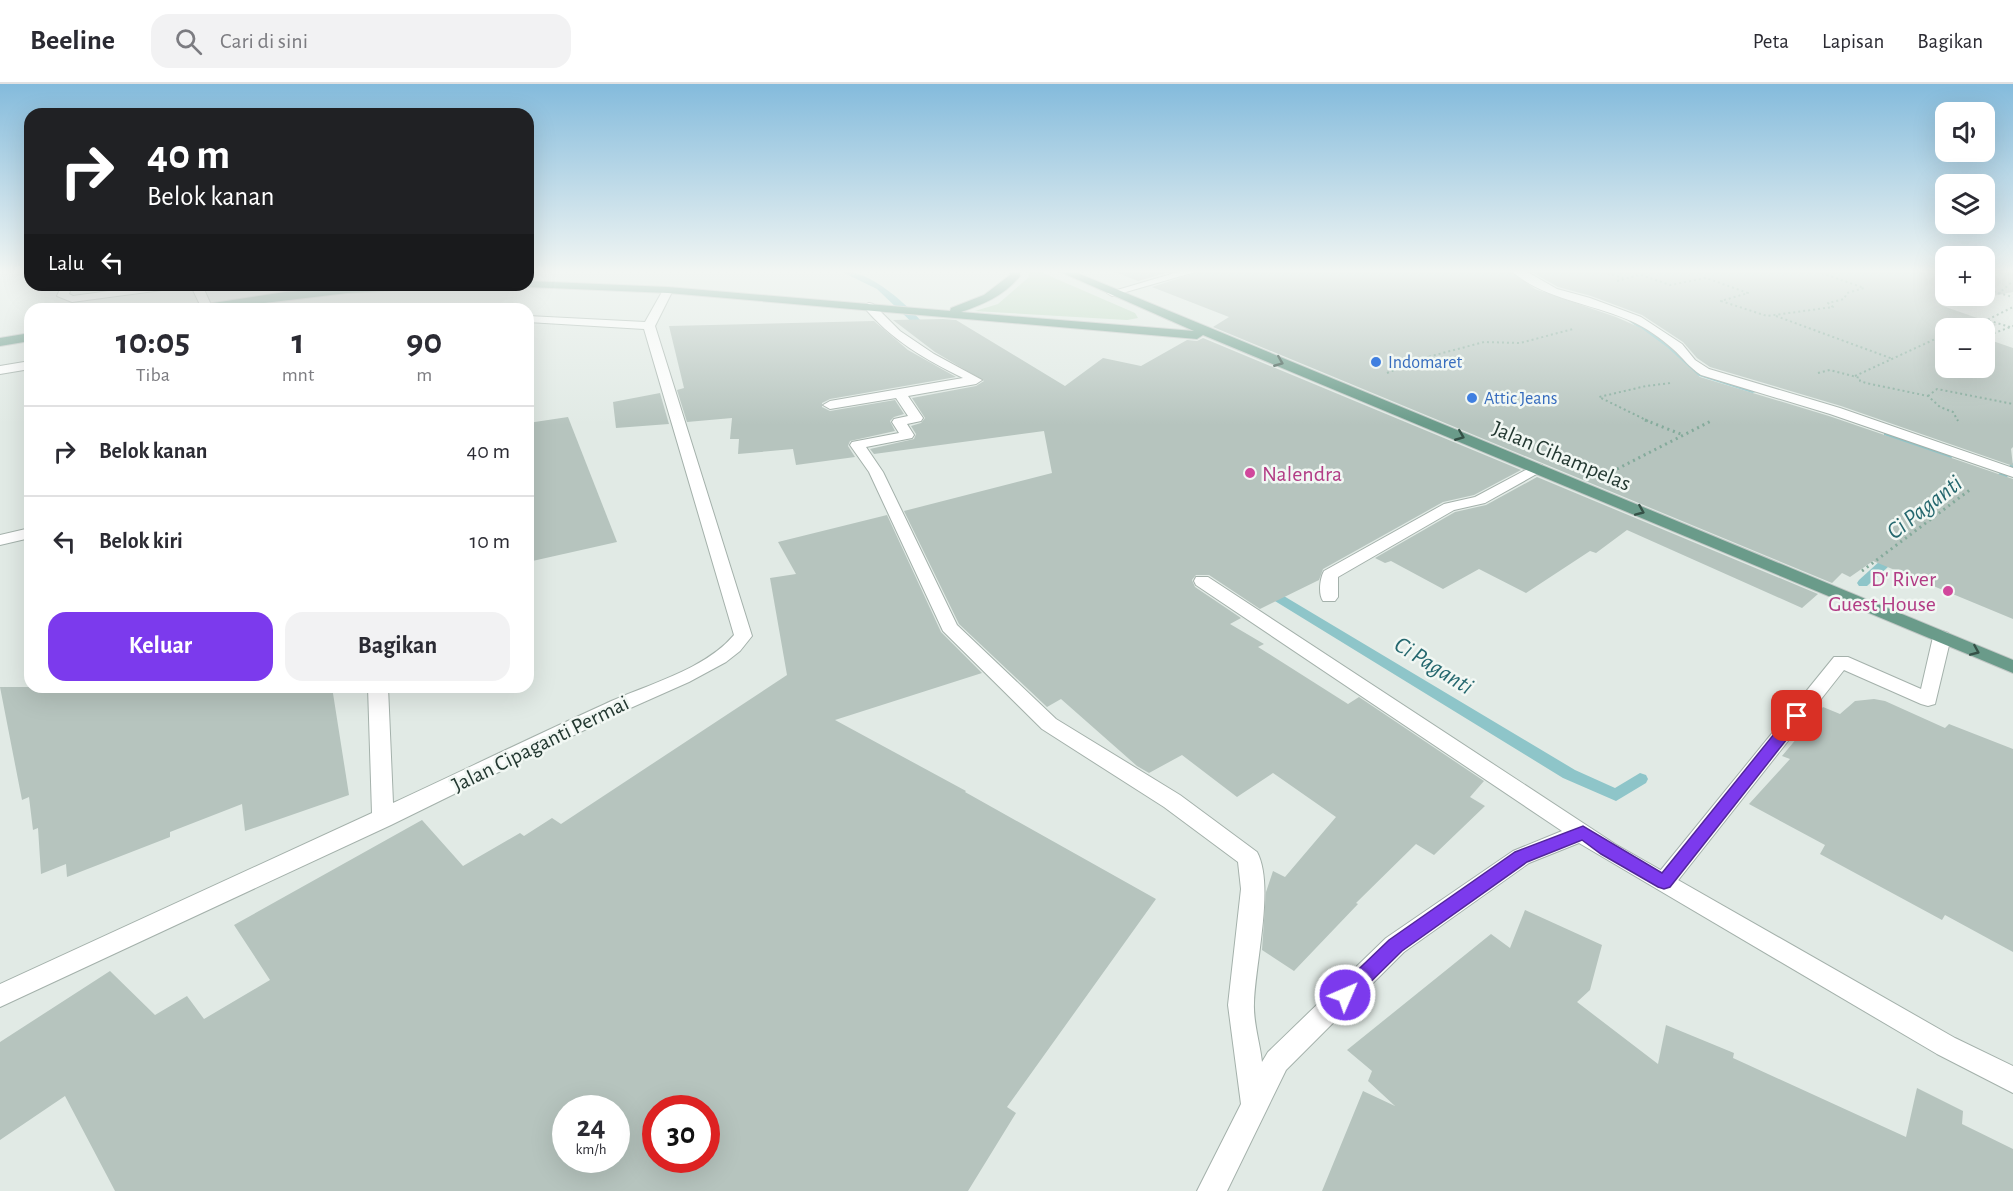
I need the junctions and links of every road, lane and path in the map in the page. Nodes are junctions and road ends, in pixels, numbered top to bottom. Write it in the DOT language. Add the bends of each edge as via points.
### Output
graph roads {
  1 [pos="562,322"];
  2 [pos="652,322"];
  3 [pos="887,322"];
  4 [pos="1051,322"];
  5 [pos="1182,322"];
  6 [pos="1642,322"];
  7 [pos="1791,322"];
  8 [pos="1993,322"];
  9 [pos="650,326"];
  10 [pos="2012,327"];
  11 [pos="1576,329"];
  12 [pos="1995,334"];
  13 [pos="24,338"];
  14 [pos="1935,339"];
  15 [pos="1225,340"];
  16 [pos="0,342"];
  17 [pos="1893,359"];
  18 [pos="24,366"];
  19 [pos="0,370"];
  20 [pos="1816,374"];
  21 [pos="1854,377"];
  22 [pos="1674,383"];
  23 [pos="1346,390"];
  24 [pos="900,394"];
  25 [pos="1928,396"];
  26 [pos="2013,404"];
  27 [pos="830,405"];
  28 [pos="1940,407"];
  29 [pos="1713,420"];
  30 [pos="1683,435"];
  31 [pos="1537,468"];
  32 [pos="2013,472"];
  33 [pos="1582,487"];
  34 [pos="1972,488"];
  35 [pos="24,534"];
  36 [pos="0,540"];
  37 [pos="1202,581"];
  38 [pos="1835,593"];
  39 [pos="1329,597"];
  40 [pos="1942,637"];
  41 [pos="2013,666"];
  42 [pos="378,693"];
  43 [pos="383,819"];
  44 [pos="1583,832"];
  45 [pos="1664,882"];
  46 [pos="0,996"];
  47 [pos="2013,1080"];
  48 [pos="1255,1104"];
  49 [pos="1212,1191"];
  1 -- 9 [label="street"];
  2 -- 9 [label="street"];
  3 -- 24 [label="street" via="930,357 976,380"];
  4 -- 15 [label="main road"];
  5 -- 15 [label="main road, Jalan Cihampelas"];
  6 -- 32 [label="street" via="1705,372 1835,411"];
  7 -- 17 [label="path"];
  8 -- 10 [label="path"];
  9 -- 43 [label="street, Jalan Cipaganti Permai" via="743,636 737,646 714,662"];
  10 -- 12 [label="path"];
  11 -- 23 [label="path" via="1520,343 1485,342 1434,355"];
  13 -- 16 [label="main road"];
  14 -- 17 [label="path"];
  15 -- 23 [label="main road, Jalan Cihampelas, one-way"];
  17 -- 21 [label="path"];
  18 -- 19 [label="street"];
  20 -- 21 [label="path" via="1830,370"];
  21 -- 25 [label="path"];
  22 -- 30 [label="path" via="1599,397"];
  23 -- 31 [label="main road, Jalan Cihampelas, one-way"];
  24 -- 27 [label="street"];
  24 -- 48 [label="street" via="916,418 899,422 907,435 857,445 876,472 949,627 1049,724 1172,801 1249,858 1253,889 1241,1005"];
  25 -- 26 [label="path" via="1937,389"];
  25 -- 28 [label="path"];
  29 -- 30 [label="path"];
  30 -- 33 [label="path"];
  31 -- 33 [label="main road, Jalan Cihampelas"];
  31 -- 39 [label="street" via="1480,500 1449,507 1330,575"];
  33 -- 38 [label="main road, Jalan Cihampelas, one-way"];
  34 -- 38 [label="path"];
  35 -- 36 [label="street"];
  37 -- 44 [label="street"];
  38 -- 40 [label="main road, Jalan Cihampelas"];
  40 -- 41 [label="main road, Jalan Cihampelas, one-way"];
  40 -- 45 [label="street" via="1928,700 1841,661"];
  42 -- 43 [label="street"];
  43 -- 46 [label="street, Jalan Cipaganti Permai"];
  44 -- 45 [label="street"];
  44 -- 48 [label="street" via="1521,857 1395,945 1277,1061"];
  45 -- 47 [label="street" via="1946,1046"];
  48 -- 49 [label="street"];
}
